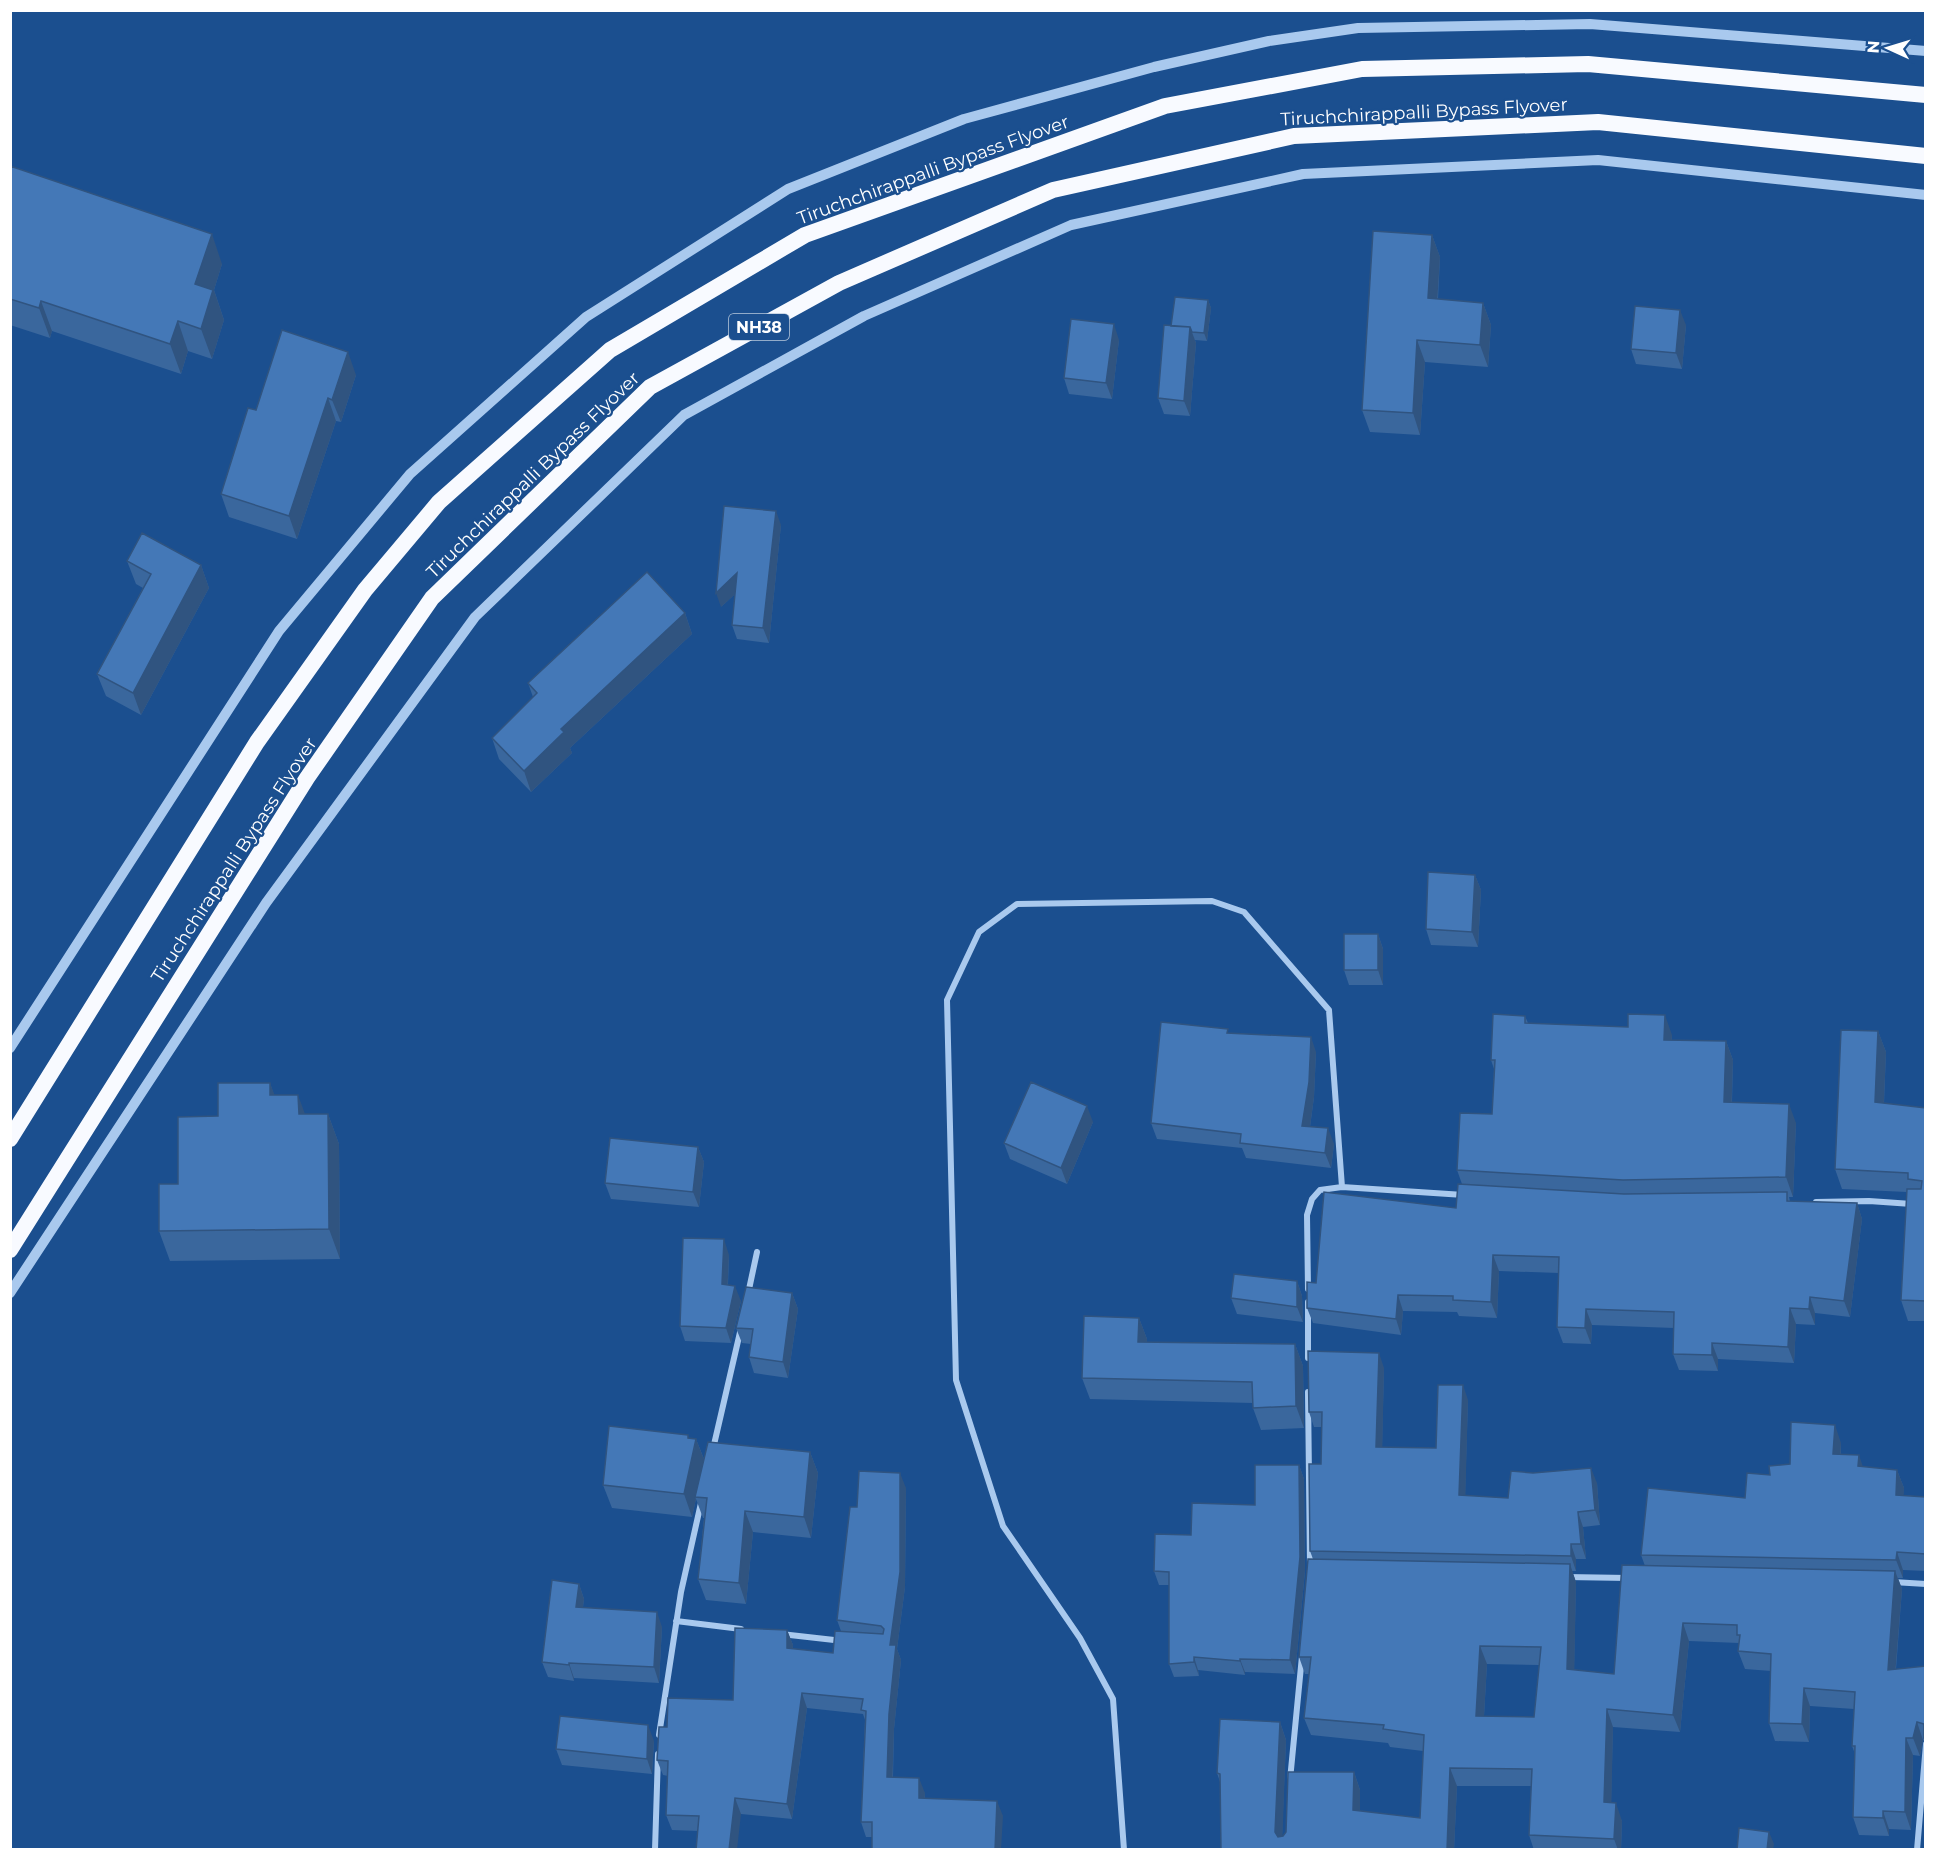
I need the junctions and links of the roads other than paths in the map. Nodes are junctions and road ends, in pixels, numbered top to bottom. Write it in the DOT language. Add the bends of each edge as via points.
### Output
graph roads {
  1 [pos="1926,51"];
  2 [pos="1926,95"];
  3 [pos="1926,156"];
  4 [pos="1926,195"];
  5 [pos="10,1048"];
  6 [pos="10,1139"];
  7 [pos="1342,1187"];
  8 [pos="1469,1195"];
  9 [pos="1809,1202"];
  10 [pos="1926,1205"];
  11 [pos="10,1250"];
  12 [pos="757,1251"];
  13 [pos="10,1293"];
  14 [pos="747,1298"];
  15 [pos="742,1322"];
  16 [pos="1308,1370"];
  17 [pos="1308,1382"];
  18 [pos="711,1460"];
  19 [pos="703,1493"];
  20 [pos="1311,1571"];
  21 [pos="1559,1577"];
  22 [pos="1641,1578"];
  23 [pos="1885,1582"];
  24 [pos="1926,1584"];
  25 [pos="676,1621"];
  26 [pos="746,1629"];
  27 [pos="769,1632"];
  28 [pos="850,1642"];
  29 [pos="1303,1643"];
  30 [pos="659,1738"];
  31 [pos="1926,1744"];
  32 [pos="658,1749"];
  33 [pos="1290,1784"];
  34 [pos="655,1850"];
  35 [pos="1124,1850"];
  36 [pos="1917,1850"];
  1 -- 5 [label="street" via="1590,24 1358,28 1269,41 1154,67 964,119 788,189 586,317 410,474 279,631"];
  2 -- 6 [label="highway, Tiruchchirappalli Bypass Flyover" via="1588,64 1362,69 1165,106 805,236 610,350 439,502 365,590 257,742"];
  3 -- 11 [label="highway, Tiruchchirappalli Bypass Flyover / NH38" via="1599,122 1294,136 1053,190 838,283 650,387 432,598 307,778"];
  4 -- 13 [label="street" via="1598,160 1303,174 1071,225 864,316 684,415 475,617 266,903"];
  7 -- 8 [label="street"];
  7 -- 16 [label="street" via="1320,1190 1307,1215"];
  7 -- 35 [label="street" via="1329,1010 1244,912 1212,901 1017,904 979,932 947,1000 956,1380 1003,1526 1080,1638 1113,1699"];
  9 -- 10 [label="street"];
  12 -- 14 [label="street"];
  15 -- 18 [label="street"];
  17 -- 20 [label="street"];
  19 -- 25 [label="street"];
  21 -- 22 [label="street"];
  23 -- 24 [label="street"];
  25 -- 26 [label="street"];
  25 -- 30 [label="street"];
  27 -- 28 [label="street"];
  29 -- 33 [label="street"];
  31 -- 36 [label="street"];
  32 -- 34 [label="street"];
}
